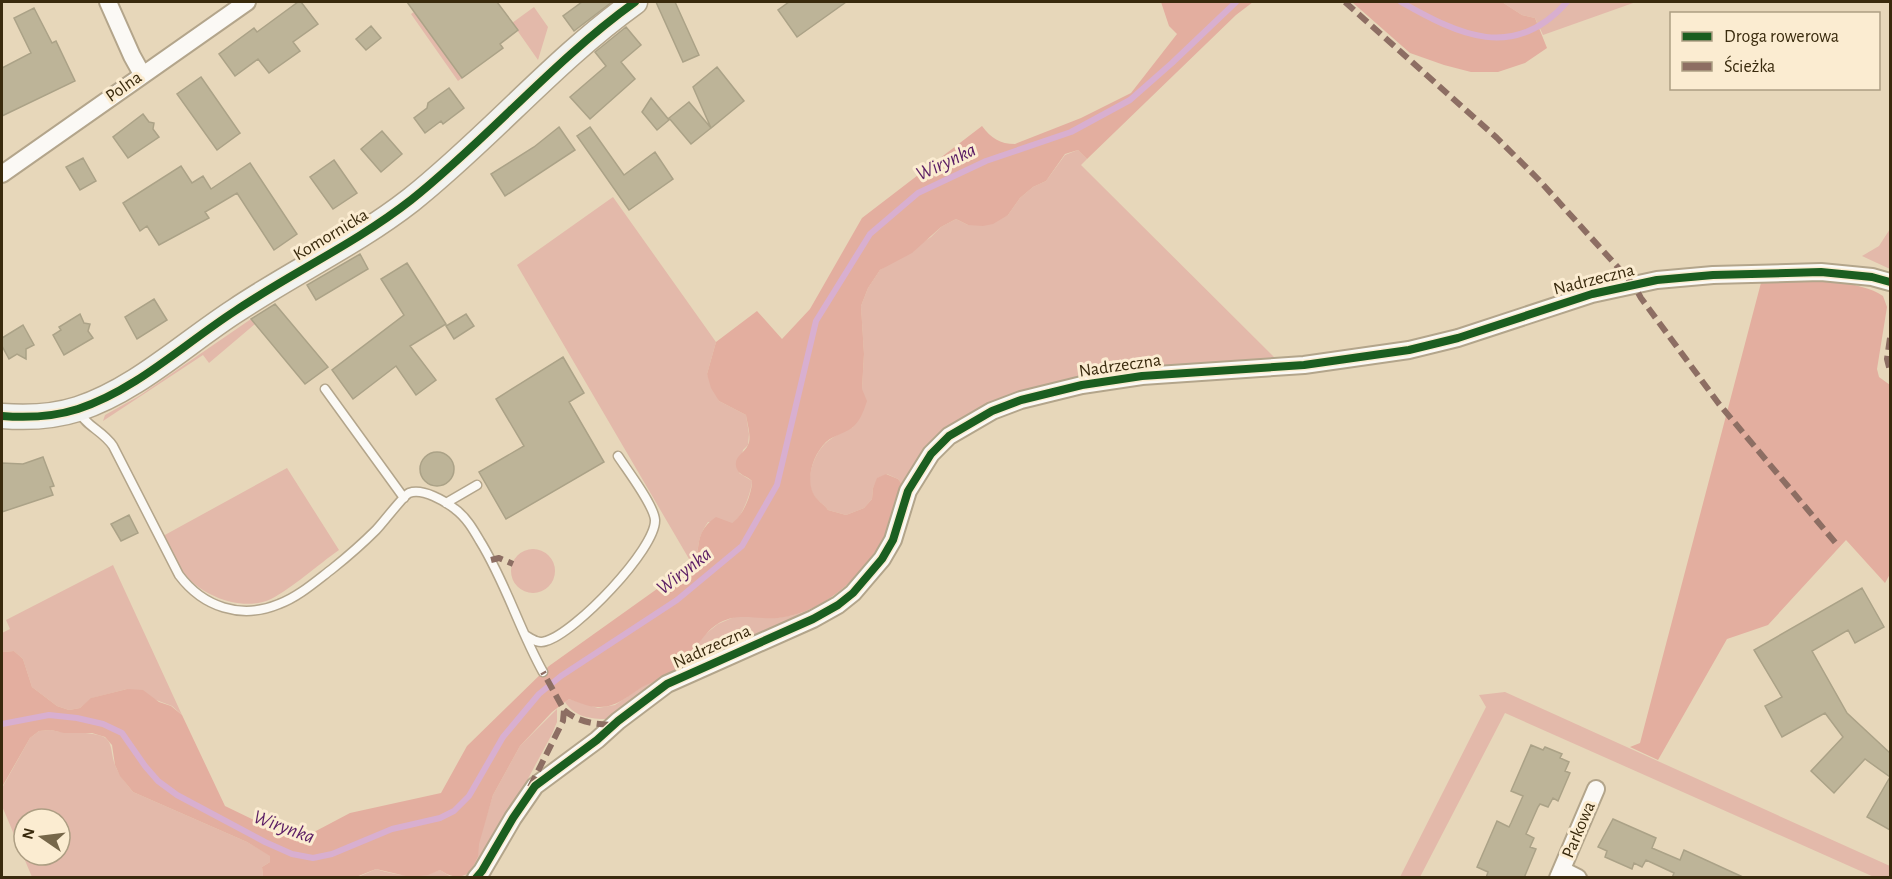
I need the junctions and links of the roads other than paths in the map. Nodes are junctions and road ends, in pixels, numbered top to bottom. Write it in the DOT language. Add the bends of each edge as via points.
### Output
graph roads {
  1 [pos="108,2"];
  2 [pos="247,2"];
  3 [pos="634,2"];
  4 [pos="142,74"];
  5 [pos="2,174"];
  6 [pos="1890,282"];
  7 [pos="326,389"];
  8 [pos="77,409"];
  9 [pos="2,416"];
  10 [pos="618,456"];
  11 [pos="477,485"];
  12 [pos="404,498"];
  13 [pos="446,503"];
  14 [pos="525,634"];
  15 [pos="543,672"];
  16 [pos="1596,789"];
  17 [pos="1560,874"];
  18 [pos="476,878"];
  19 [pos="1578,878"];
  1 -- 4 [label="street"];
  2 -- 4 [label="street, Polna"];
  3 -- 8 [label="street, Komornicka" via="560,62 437,178 392,214 235,310 135,381"];
  4 -- 5 [label="street, Polna"];
  6 -- 18 [label="street, Nadrzeczna" via="1821,272 1657,280 1592,294 1409,350 1304,365 1142,376 1021,400 992,411 949,436 931,454 908,491 893,540 853,593 813,619 667,684 618,721 535,786"];
  7 -- 12 [label="lane"];
  8 -- 9 [label="street, Komornicka" via="35,417"];
  8 -- 12 [label="lane" via="113,446 188,587 226,609 255,611 295,596 356,550"];
  10 -- 14 [label="lane" via="652,509 655,520 649,538 612,589 581,619 545,642"];
  11 -- 13 [label="lane"];
  12 -- 13 [label="lane" via="417,492"];
  13 -- 14 [label="lane" via="462,514 490,557"];
  14 -- 15 [label="lane"];
  16 -- 17 [label="street, Parkowa"];
  17 -- 19 [label="street, Parkowa"];
}
